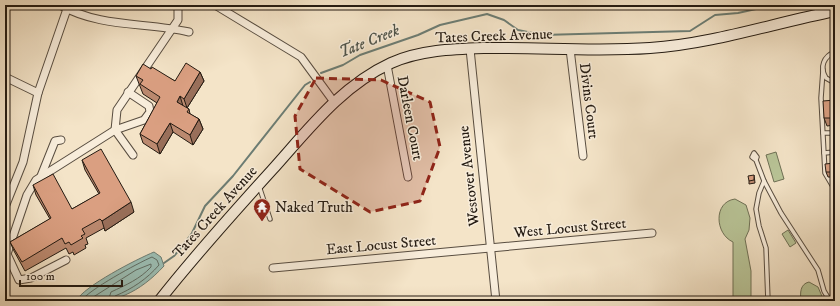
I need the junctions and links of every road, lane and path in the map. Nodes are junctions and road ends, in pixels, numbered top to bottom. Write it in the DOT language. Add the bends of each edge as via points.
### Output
graph roads {
  1 [pos="60,5"];
  2 [pos="178,5"];
  3 [pos="215,5"];
  4 [pos="67,9"];
  5 [pos="835,11"];
  6 [pos="173,28"];
  7 [pos="189,32"];
  8 [pos="470,48"];
  9 [pos="570,49"];
  10 [pos="835,52"];
  11 [pos="387,65"];
  12 [pos="823,70"];
  13 [pos="5,77"];
  14 [pos="835,83"];
  15 [pos="128,92"];
  16 [pos="38,93"];
  17 [pos="334,102"];
  18 [pos="115,130"];
  19 [pos="823,133"];
  20 [pos="835,133"];
  21 [pos="61,140"];
  22 [pos="835,152"];
  23 [pos="824,153"];
  24 [pos="133,155"];
  25 [pos="583,156"];
  26 [pos="756,160"];
  27 [pos="41,176"];
  28 [pos="408,177"];
  29 [pos="764,181"];
  30 [pos="259,185"];
  31 [pos="835,190"];
  32 [pos="5,204"];
  33 [pos="270,219"];
  34 [pos="652,233"];
  35 [pos="8,245"];
  36 [pos="490,248"];
  37 [pos="66,260"];
  38 [pos="273,268"];
  39 [pos="159,301"];
  40 [pos="496,301"];
  41 [pos="768,301"];
  42 [pos="830,301"];
  1 -- 4 [label="street"];
  2 -- 6 [label="street" via="178,20"];
  3 -- 17 [label="street" via="301,57"];
  4 -- 6 [label="street" via="109,22"];
  4 -- 16 [label="street"];
  5 -- 9 [label="main road, Tates Creek Avenue" via="680,45 631,49"];
  6 -- 7 [label="street"];
  6 -- 15 [label="street"];
  8 -- 9 [label="main road, Tates Creek Avenue"];
  8 -- 11 [label="main road, Tates Creek Avenue" via="409,56"];
  8 -- 36 [label="street, Westover Avenue"];
  9 -- 25 [label="street, Divins Court"];
  10 -- 12 [label="lane" via="826,58"];
  11 -- 17 [label="main road, Tates Creek Avenue" via="364,78"];
  11 -- 28 [label="street, Darleen Court"];
  12 -- 14 [label="lane" via="826,78"];
  12 -- 19 [label="lane"];
  13 -- 16 [label="street"];
  15 -- 18 [label="street" via="117,110"];
  15 -- 18 [label="street" via="148,106 150,112 144,120"];
  16 -- 32 [label="street" via="25,155"];
  17 -- 30 [label="main road, Tates Creek Avenue"];
  18 -- 24 [label="street"];
  18 -- 27 [label="street"];
  19 -- 20 [label="lane"];
  19 -- 23 [label="lane"];
  21 -- 27 [label="street" via="55,141"];
  22 -- 23 [label="lane"];
  23 -- 31 [label="lane" via="825,173"];
  26 -- 29 [label="lane"];
  27 -- 35 [label="street" via="27,195"];
  29 -- 41 [label="lane" via="758,192 756,209 766,248"];
  29 -- 42 [label="lane" via="781,213 818,270"];
  30 -- 33 [label="lane"];
  30 -- 39 [label="main road, Tates Creek Avenue" via="198,251"];
  34 -- 36 [label="street, West Locust Street"];
  35 -- 37 [label="street" via="7,254 20,280 31,278"];
  36 -- 38 [label="street, East Locust Street"];
  36 -- 40 [label="street, Westover Avenue"];
}
